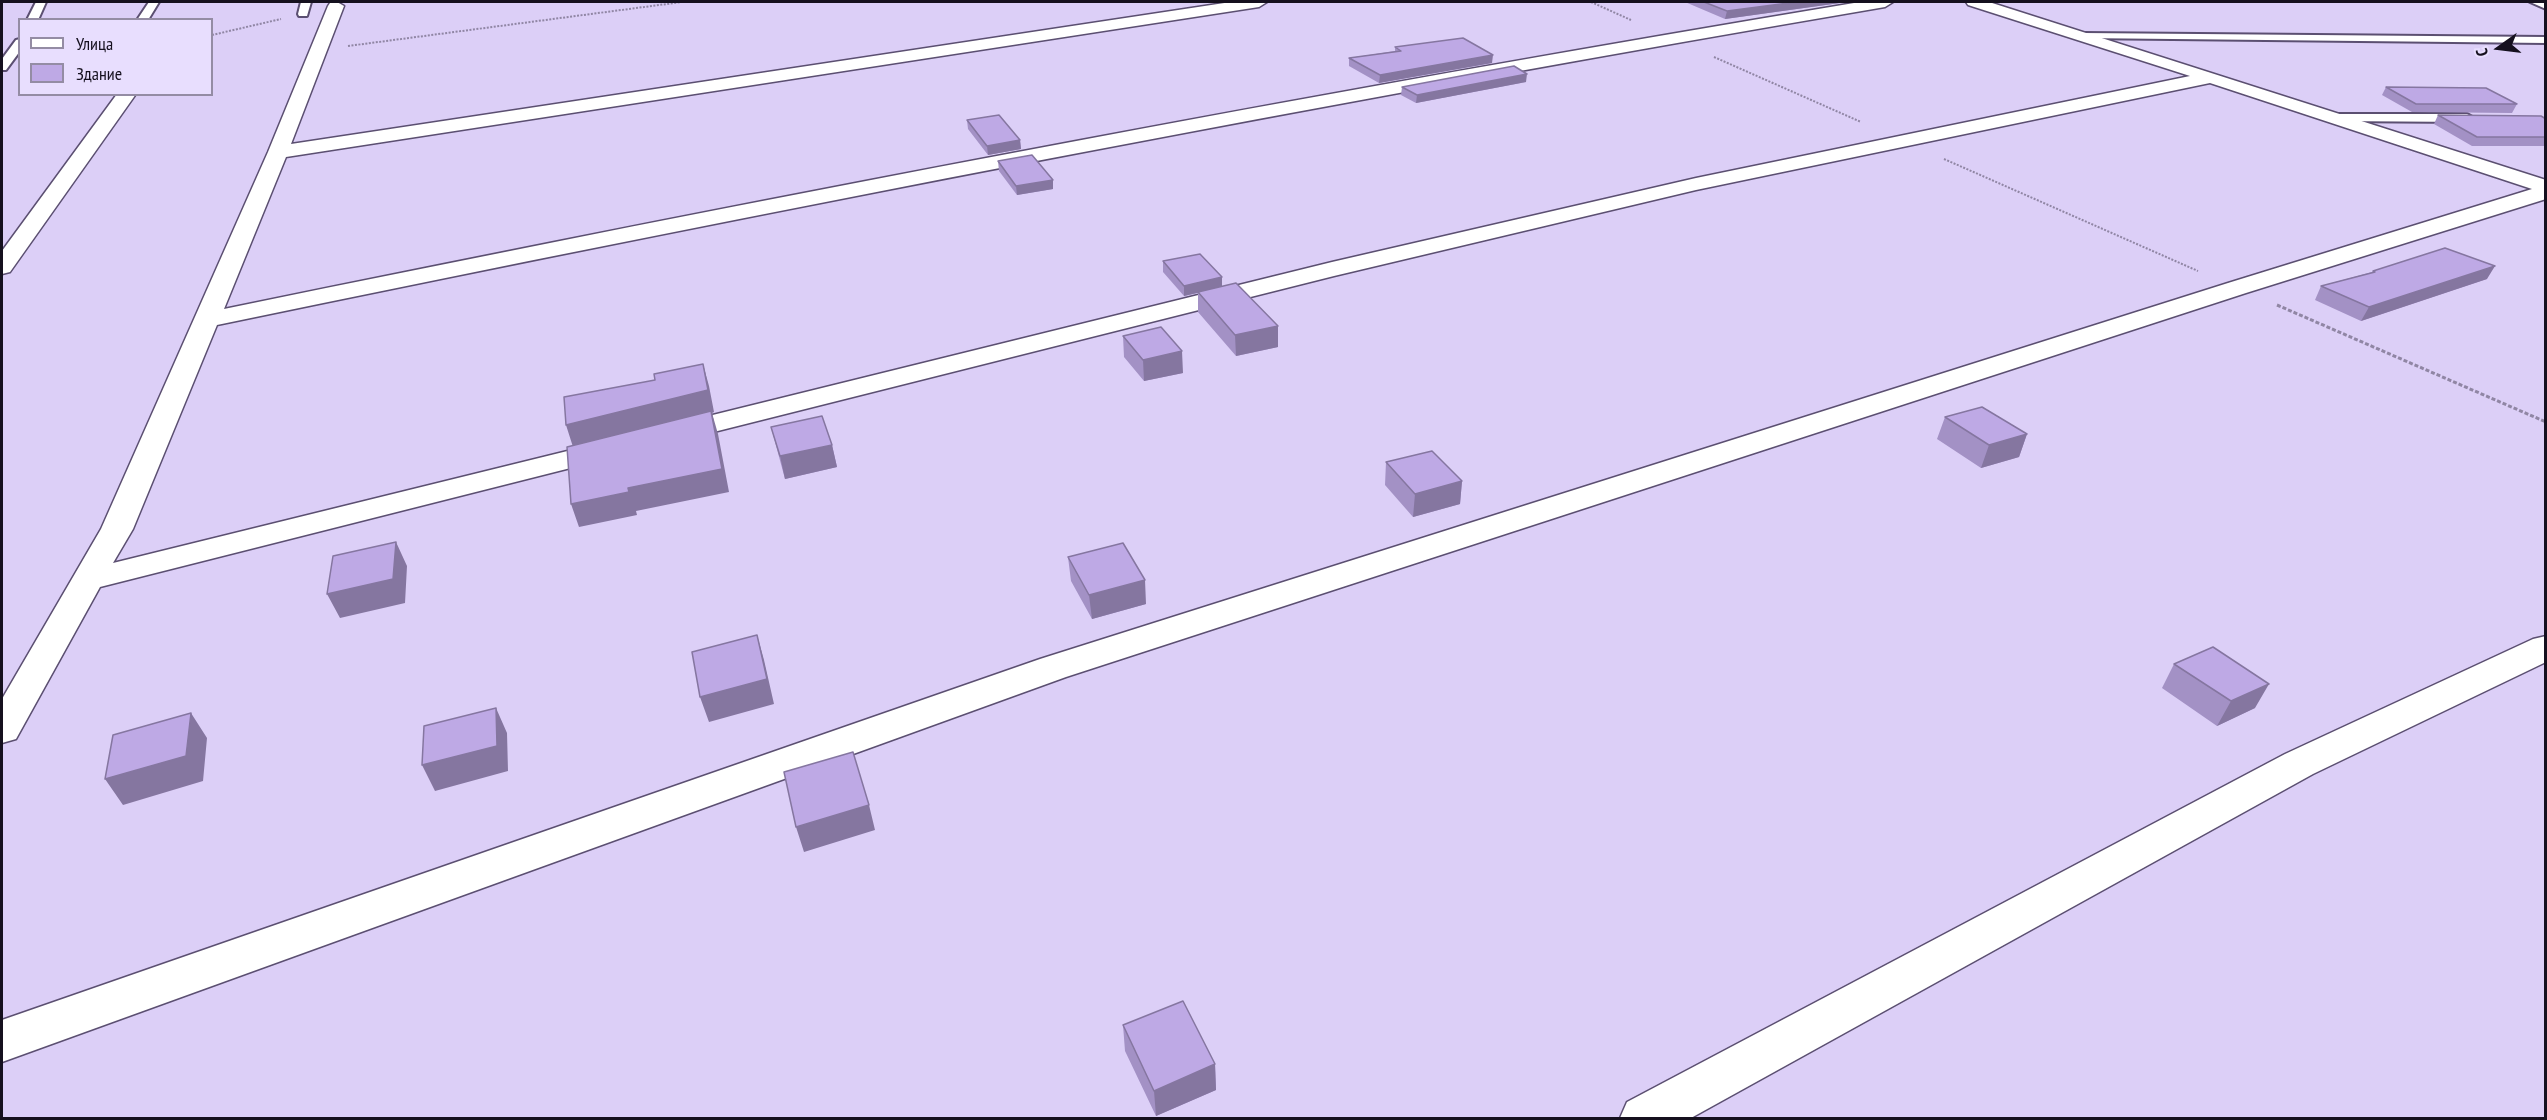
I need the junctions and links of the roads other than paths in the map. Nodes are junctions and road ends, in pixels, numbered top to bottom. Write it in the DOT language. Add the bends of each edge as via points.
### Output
graph roads {
  1 [pos="41,2"];
  2 [pos="154,2"];
  3 [pos="306,2"];
  4 [pos="1258,2"];
  5 [pos="1885,2"];
  6 [pos="1974,2"];
  7 [pos="2535,2"];
  8 [pos="336,6"];
  9 [pos="2546,6"];
  10 [pos="303,14"];
  11 [pos="33,18"];
  12 [pos="143,18"];
  13 [pos="2083,36"];
  14 [pos="2546,40"];
  15 [pos="18,45"];
  16 [pos="2,68"];
  17 [pos="2211,76"];
  18 [pos="126,96"];
  19 [pos="2337,118"];
  20 [pos="2476,118"];
  21 [pos="278,152"];
  22 [pos="2546,187"];
  23 [pos="2546,192"];
  24 [pos="2,267"];
  25 [pos="205,320"];
  26 [pos="87,580"];
  27 [pos="2546,647"];
  28 [pos="2,730"];
  29 [pos="2,1041"];
  30 [pos="1645,1119"];
  1 -- 11 [label="lane"];
  2 -- 12 [label="lane"];
  3 -- 10 [label="lane"];
  4 -- 21 [label="street"];
  5 -- 25 [label="street" via="1177,126"];
  6 -- 13 [label="street"];
  7 -- 9 [label="lane"];
  8 -- 21 [label="street"];
  13 -- 14 [label="lane"];
  13 -- 17 [label="street"];
  15 -- 16 [label="lane"];
  17 -- 19 [label="street"];
  17 -- 26 [label="street" via="1696,184 1332,269"];
  18 -- 24 [label="street"];
  19 -- 20 [label="lane"];
  19 -- 22 [label="street"];
  21 -- 25 [label="street"];
  23 -- 29 [label="street" via="1053,668"];
  25 -- 26 [label="street" via="117,529"];
  26 -- 28 [label="street"];
  27 -- 30 [label="street" via="2298,764"];
}
